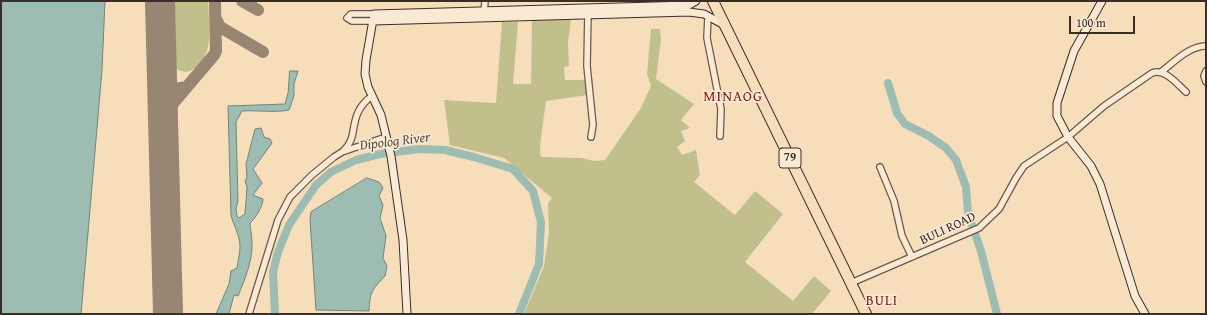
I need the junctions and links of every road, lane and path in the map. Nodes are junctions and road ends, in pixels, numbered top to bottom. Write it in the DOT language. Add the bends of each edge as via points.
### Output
graph roads {
  1 [pos="485,1"];
  2 [pos="696,1"];
  3 [pos="713,1"];
  4 [pos="1102,1"];
  5 [pos="689,9"];
  6 [pos="588,11"];
  7 [pos="484,14"];
  8 [pos="708,17"];
  9 [pos="726,26"];
  10 [pos="1206,46"];
  11 [pos="1206,70"];
  12 [pos="1161,72"];
  13 [pos="1206,82"];
  14 [pos="1186,92"];
  15 [pos="372,96"];
  16 [pos="720,136"];
  17 [pos="591,137"];
  18 [pos="1068,137"];
  19 [pos="382,138"];
  20 [pos="342,152"];
  21 [pos="880,167"];
  22 [pos="912,257"];
  23 [pos="851,283"];
  24 [pos="249,314"];
  25 [pos="407,314"];
  26 [pos="866,314"];
  27 [pos="1145,314"];
  1 -- 7 [label="street"];
  2 -- 5 [label="main road"];
  3 -- 9 [label="highway, 79"];
  4 -- 18 [label="main road" via="1074,51 1058,98 1057,116"];
  5 -- 6 [label="main road"];
  5 -- 8 [label="main road"];
  6 -- 7 [label="main road"];
  6 -- 17 [label="street" via="587,66 592,119"];
  7 -- 15 [label="main road" via="374,17 365,67 366,81"];
  8 -- 9 [label="main road"];
  8 -- 16 [label="street" via="707,38 721,109"];
  9 -- 23 [label="highway, 79"];
  10 -- 12 [label="street, BULI ROAD" via="1190,50"];
  11 -- 13 [label="street"];
  12 -- 14 [label="street"];
  12 -- 18 [label="street, BULI ROAD" via="1148,75 1090,117"];
  15 -- 20 [label="street" via="358,110 348,146"];
  15 -- 25 [label="main road" via="381,115 391,156 403,240"];
  18 -- 22 [label="street, BULI ROAD" via="1024,166 999,209 978,228"];
  18 -- 27 [label="main road" via="1091,166 1100,184 1136,296"];
  19 -- 20 [label="street"];
  20 -- 24 [label="street" via="312,175 285,204"];
  21 -- 22 [label="street" via="894,201 902,236"];
  22 -- 23 [label="street, BULI ROAD"];
  23 -- 26 [label="highway, 79"];
}
